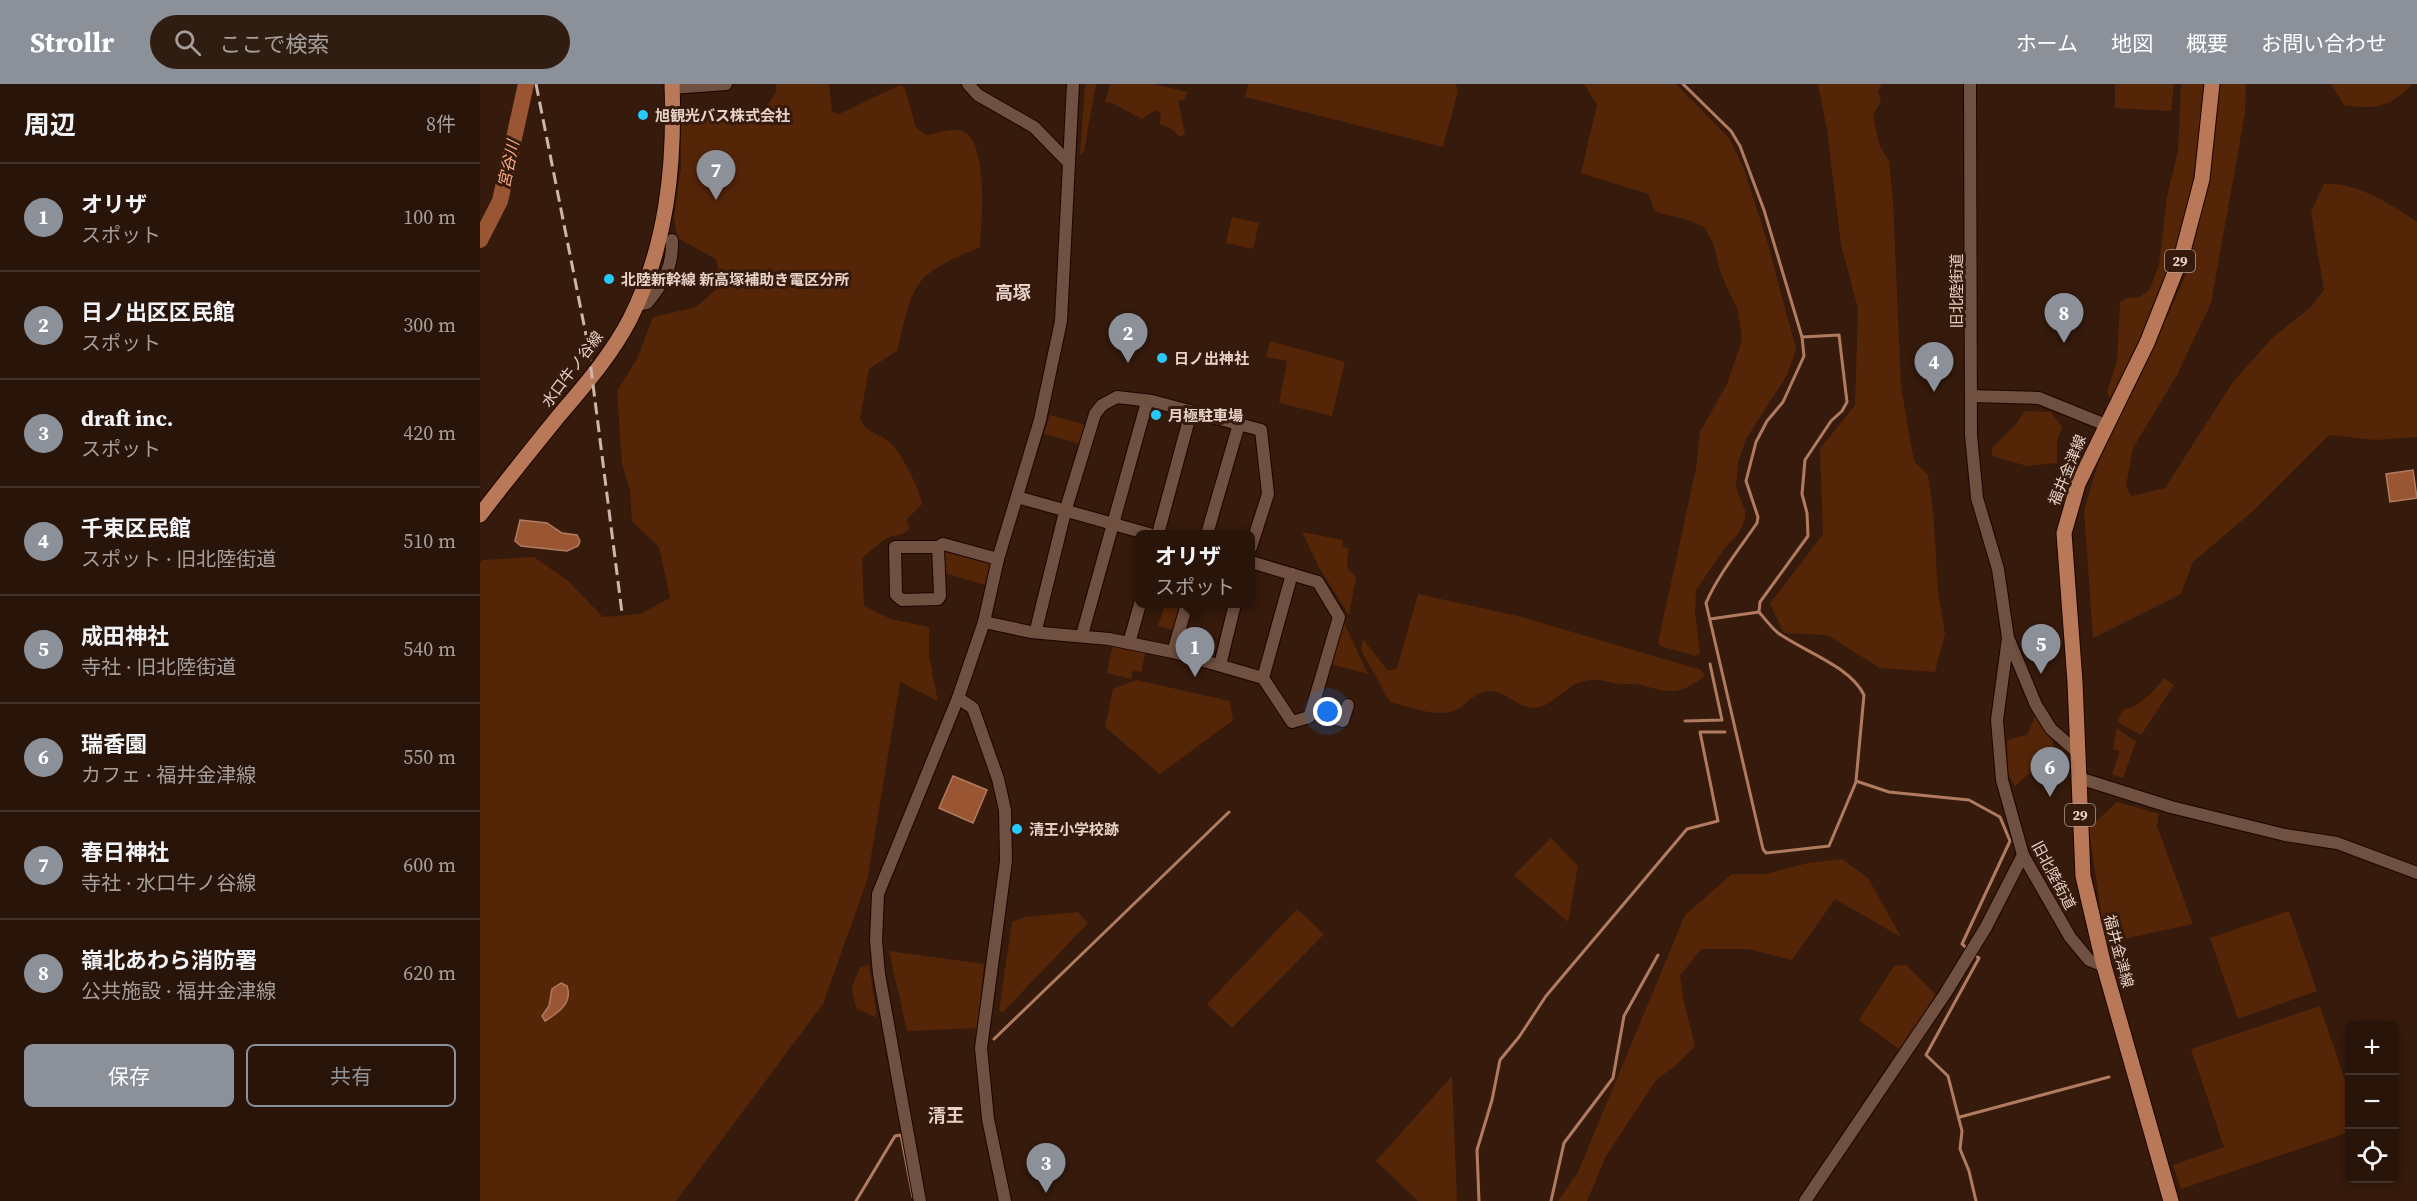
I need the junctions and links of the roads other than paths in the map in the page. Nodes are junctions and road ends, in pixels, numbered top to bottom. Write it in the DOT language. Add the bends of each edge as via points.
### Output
graph roads {
  1 [pos="726,84"];
  2 [pos="968,84"];
  3 [pos="1073,84"];
  4 [pos="1970,84"];
  5 [pos="2212,84"];
  6 [pos="672,86"];
  7 [pos="1069,163"];
  8 [pos="672,240"];
  9 [pos="636,305"];
  10 [pos="1971,396"];
  11 [pos="1147,402"];
  12 [pos="1191,412"];
  13 [pos="1239,424"];
  14 [pos="2106,425"];
  15 [pos="1017,496"];
  16 [pos="1065,512"];
  17 [pos="480,515"];
  18 [pos="1112,524"];
  19 [pos="1135,530"];
  20 [pos="1159,530"];
  21 [pos="1208,530"];
  22 [pos="1255,535"];
  23 [pos="938,547"];
  24 [pos="998,559"];
  25 [pos="1255,563"];
  26 [pos="1292,574"];
  27 [pos="1139,608"];
  28 [pos="1186,608"];
  29 [pos="1234,608"];
  30 [pos="984,622"];
  31 [pos="1036,630"];
  32 [pos="1082,635"];
  33 [pos="2008,638"];
  34 [pos="1129,644"];
  35 [pos="1173,652"];
  36 [pos="1220,665"];
  37 [pos="1263,678"];
  38 [pos="958,698"];
  39 [pos="1348,705"];
  40 [pos="1311,712"];
  41 [pos="2077,752"];
  42 [pos="2079,778"];
  43 [pos="2023,855"];
  44 [pos="2417,873"];
  45 [pos="2104,966"];
  46 [pos="920,1201"];
  47 [pos="1005,1201"];
  48 [pos="1805,1201"];
  49 [pos="2171,1201"];
  1 -- 6 [label="street"];
  2 -- 7 [label="street" via="978,95 1034,127"];
  3 -- 7 [label="street"];
  4 -- 10 [label="street, 旧北陸街道"];
  5 -- 14 [label="main road, 福井金津線 / 29" via="2205,158 2191,228 2156,322"];
  6 -- 9 [label="main road, 水口牛ノ谷線" via="671,179 666,212 649,276"];
  7 -- 15 [label="street" via="1061,321 1040,420"];
  8 -- 9 [label="street" via="673,255 667,276 647,303"];
  9 -- 17 [label="main road, 水口牛ノ谷線" via="604,361"];
  10 -- 14 [label="street" via="2039,398"];
  10 -- 33 [label="street, 旧北陸街道" via="1977,498 1998,569"];
  11 -- 12 [label="street"];
  11 -- 16 [label="street" via="1118,397 1102,405 1095,414"];
  11 -- 18 [label="street"];
  12 -- 13 [label="street"];
  12 -- 20 [label="street"];
  13 -- 21 [label="street"];
  13 -- 22 [label="street" via="1261,430 1268,494"];
  14 -- 41 [label="main road, 福井金津線 / 29" via="2078,484 2064,533"];
  15 -- 16 [label="street"];
  15 -- 24 [label="street"];
  16 -- 18 [label="street"];
  16 -- 31 [label="street"];
  18 -- 19 [label="street"];
  18 -- 32 [label="street"];
  23 -- 23 [label="street" via="895,546 896,595 902,600 938,599"];
  23 -- 24 [label="street" via="943,544"];
  24 -- 30 [label="street"];
  25 -- 26 [label="street"];
  26 -- 37 [label="street"];
  26 -- 40 [label="street" via="1318,582 1339,618"];
  27 -- 34 [label="street"];
  28 -- 35 [label="street"];
  29 -- 36 [label="street"];
  30 -- 31 [label="street"];
  30 -- 38 [label="street"];
  31 -- 32 [label="street"];
  32 -- 34 [label="street"];
  33 -- 41 [label="street, 旧北陸街道" via="2036,705 2051,729"];
  33 -- 43 [label="street, 旧北陸街道" via="1997,720 2002,780"];
  34 -- 35 [label="street"];
  35 -- 36 [label="street"];
  36 -- 37 [label="street"];
  37 -- 40 [label="street" via="1292,722 1309,717"];
  38 -- 46 [label="street" via="878,894 879,974"];
  38 -- 47 [label="street" via="973,708 1005,810 1006,861 981,1048 988,1119"];
  39 -- 40 [label="street" via="1343,721"];
  41 -- 42 [label="main road, 福井金津線 / 29"];
  42 -- 44 [label="street" via="2171,807 2337,843"];
  42 -- 45 [label="main road, 福井金津線 / 29" via="2081,865"];
  43 -- 45 [label="street, 旧北陸街道" via="2070,937 2090,960"];
  43 -- 48 [label="street" via="1945,994"];
  45 -- 49 [label="main road, 福井金津線 / 29"];
}
